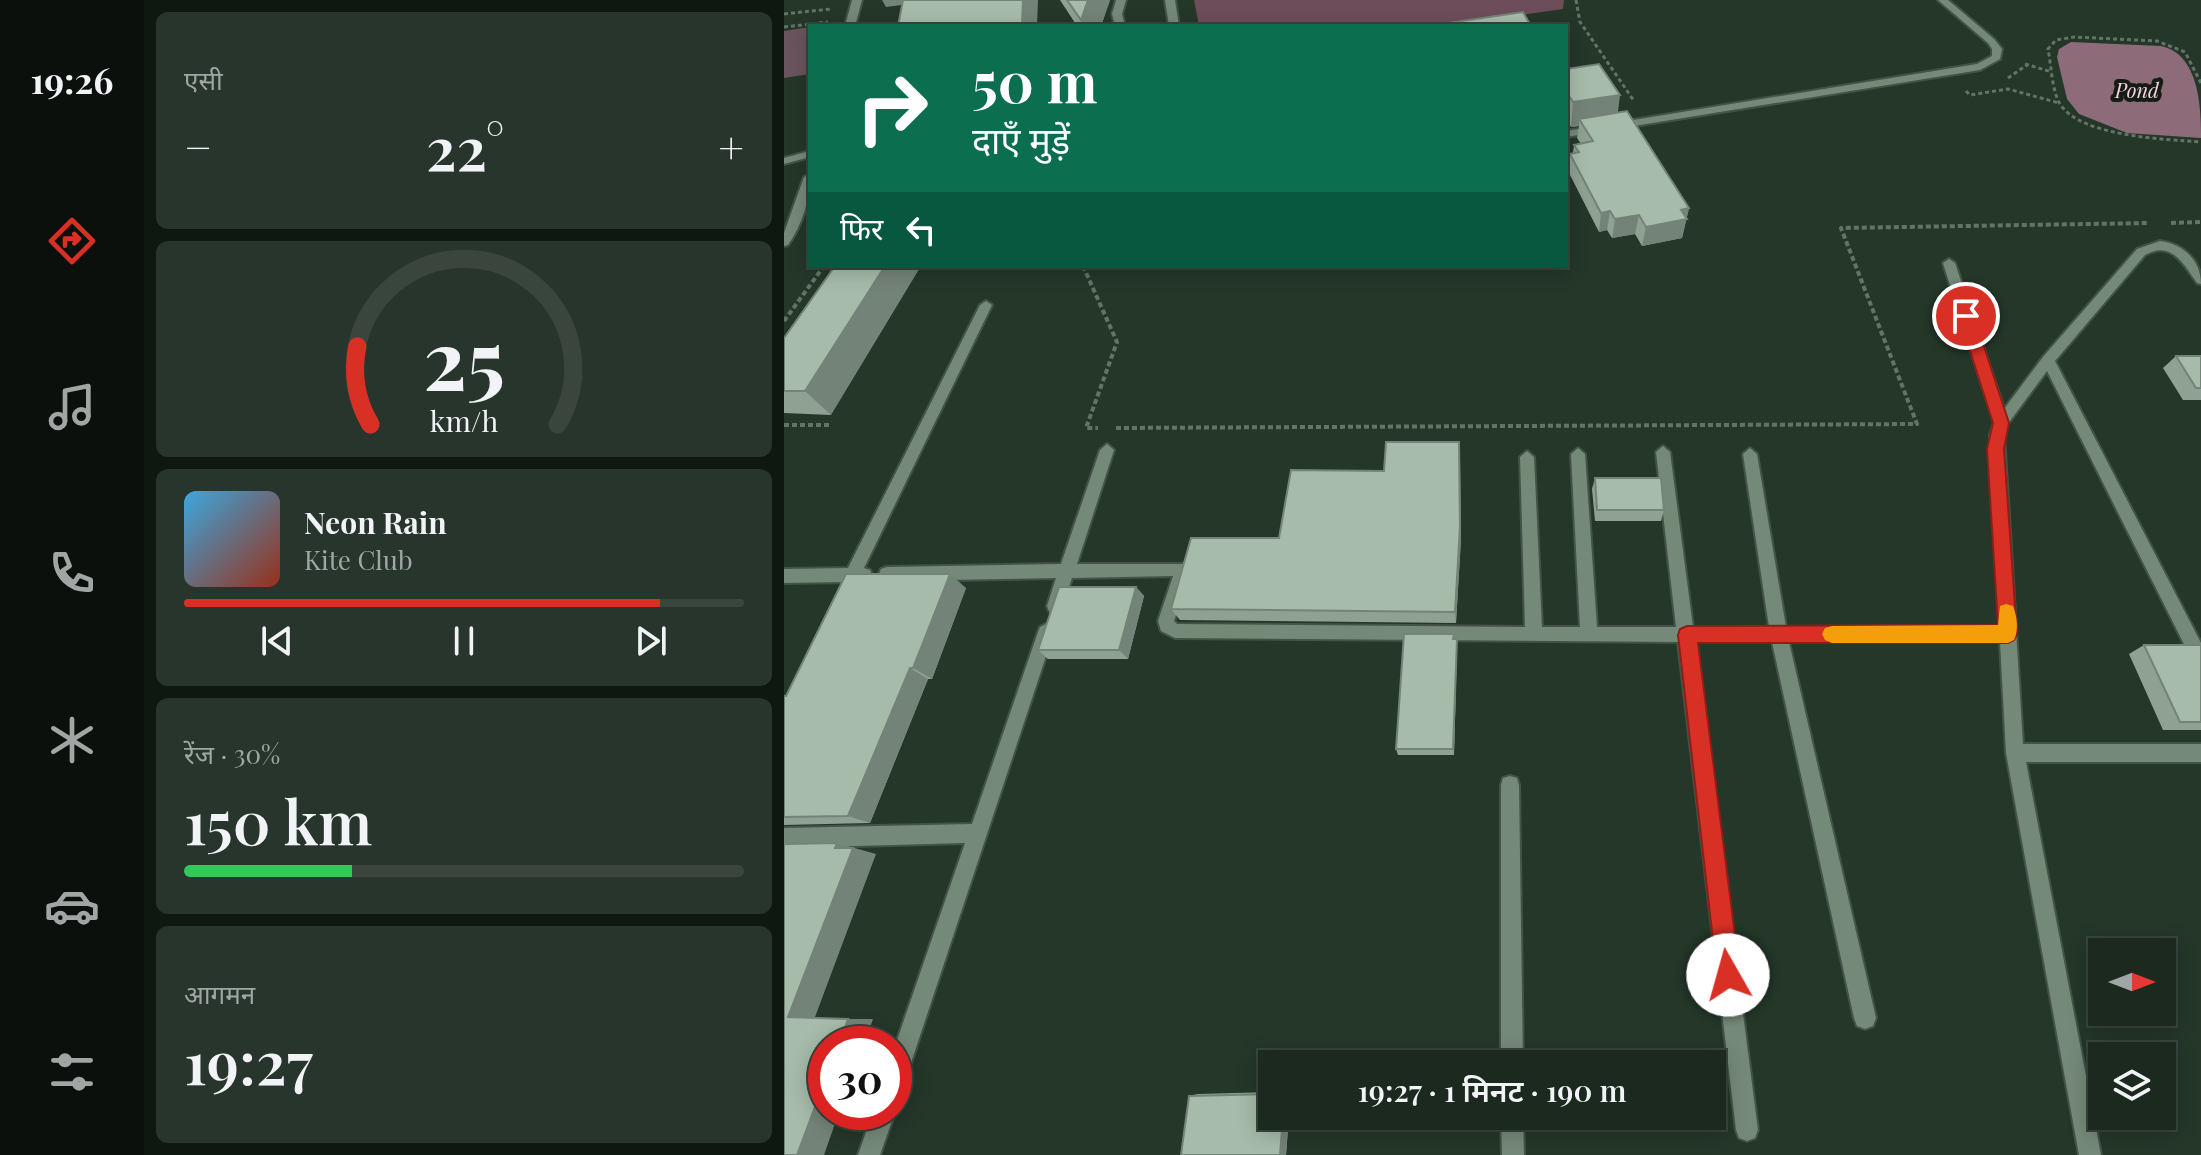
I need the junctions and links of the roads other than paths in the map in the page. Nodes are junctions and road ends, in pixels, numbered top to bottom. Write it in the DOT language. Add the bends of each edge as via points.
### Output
graph roads {
  1 [pos="1121,0"];
  2 [pos="1170,0"];
  3 [pos="1943,0"];
  4 [pos="856,3"];
  5 [pos="851,22"];
  6 [pos="1120,24"];
  7 [pos="1174,24"];
  8 [pos="1568,134"];
  9 [pos="808,155"];
  10 [pos="784,161"];
  11 [pos="808,183"];
  12 [pos="784,242"];
  13 [pos="1949,263"];
  14 [pos="2201,280"];
  15 [pos="986,305"];
  16 [pos="2048,360"];
  17 [pos="2001,423"];
  18 [pos="1107,450"];
  19 [pos="1663,452"];
  20 [pos="1578,454"];
  21 [pos="1750,454"];
  22 [pos="1527,457"];
  23 [pos="1066,572"];
  24 [pos="853,575"];
  25 [pos="784,576"];
  26 [pos="839,602"];
  27 [pos="2008,634"];
  28 [pos="1534,635"];
  29 [pos="1589,635"];
  30 [pos="1687,635"];
  31 [pos="1779,635"];
  32 [pos="2201,660"];
  33 [pos="2015,753"];
  34 [pos="2201,753"];
  35 [pos="1510,785"];
  36 [pos="978,833"];
  37 [pos="784,838"];
  38 [pos="1865,1018"];
  39 [pos="912,1028"];
  40 [pos="1512,1050"];
  41 [pos="878,1130"];
  42 [pos="1512,1130"];
  43 [pos="1747,1130"];
  44 [pos="869,1155"];
  45 [pos="1513,1155"];
  46 [pos="2090,1155"];
  1 -- 6 [label="street"];
  2 -- 7 [label="street"];
  3 -- 8 [label="street" via="1991,41 1997,57 1980,67"];
  4 -- 5 [label="street"];
  9 -- 10 [label="street"];
  11 -- 12 [label="street"];
  13 -- 17 [label="street"];
  14 -- 16 [label="street" via="2177,249 2149,245"];
  15 -- 24 [label="street"];
  16 -- 17 [label="street"];
  16 -- 32 [label="street"];
  17 -- 27 [label="street" via="1996,449"];
  18 -- 23 [label="street"];
  19 -- 30 [label="street"];
  20 -- 29 [label="street"];
  21 -- 31 [label="street"];
  22 -- 28 [label="street"];
  23 -- 24 [label="street"];
  23 -- 28 [label="street" via="1178,569 1181,576 1166,621 1175,631"];
  23 -- 36 [label="street"];
  24 -- 25 [label="street"];
  24 -- 26 [label="street"];
  27 -- 31 [label="street"];
  27 -- 33 [label="street"];
  28 -- 29 [label="street"];
  29 -- 30 [label="street"];
  30 -- 31 [label="street"];
  30 -- 43 [label="street"];
  31 -- 38 [label="street"];
  33 -- 34 [label="street"];
  33 -- 46 [label="street"];
  35 -- 40 [label="street"];
  36 -- 37 [label="street"];
  36 -- 39 [label="street"];
  41 -- 44 [label="street"];
  42 -- 45 [label="street"];
}
